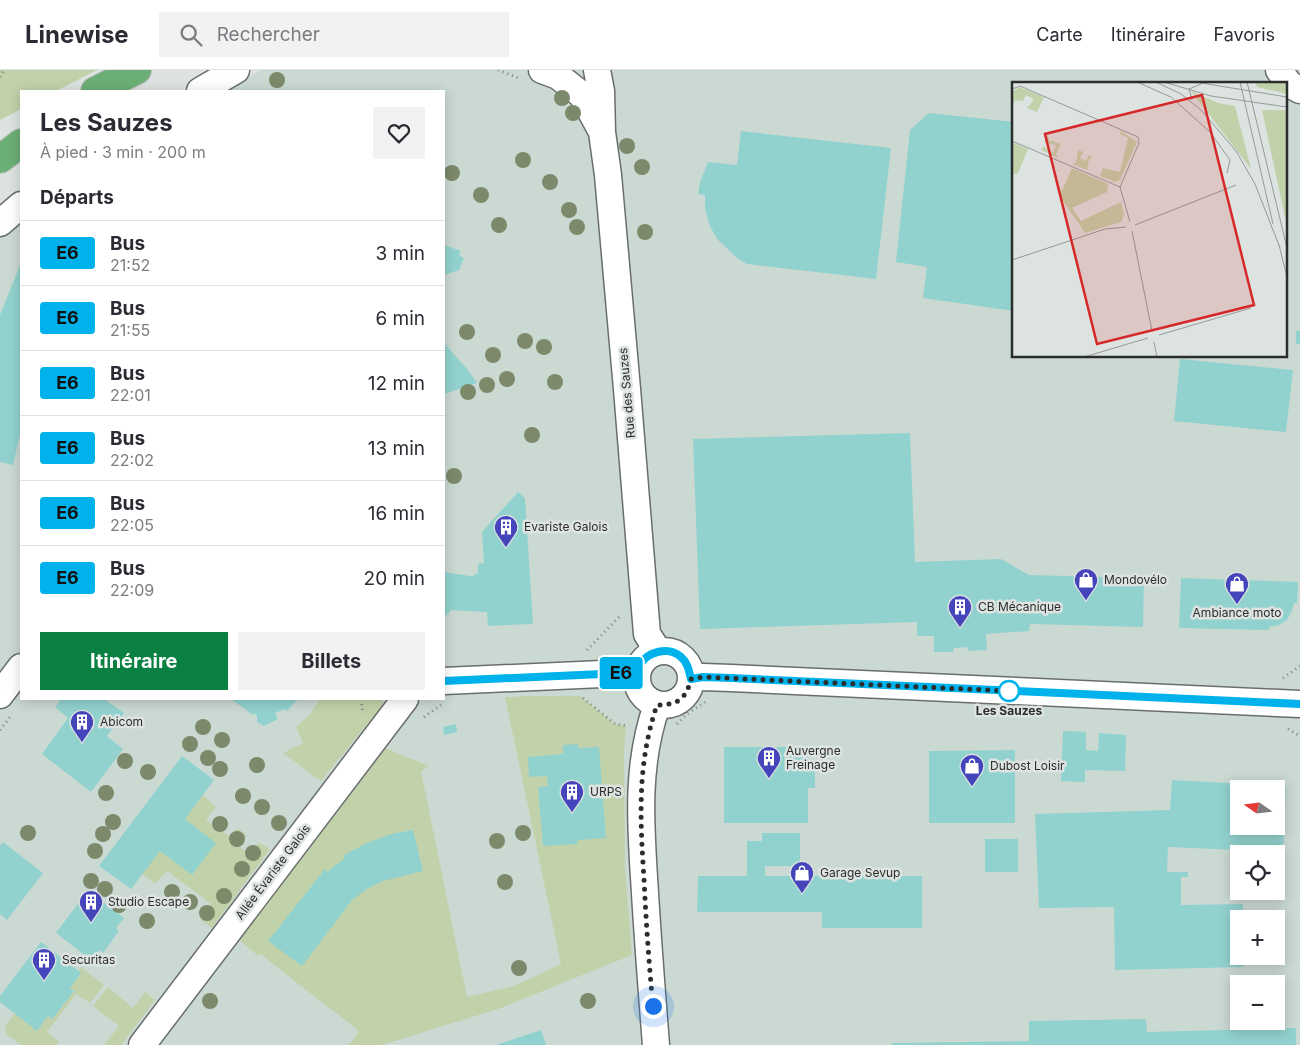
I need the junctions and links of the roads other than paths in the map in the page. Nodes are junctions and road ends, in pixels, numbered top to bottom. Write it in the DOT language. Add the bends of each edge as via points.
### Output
graph roads {
  1 [pos="137,70"];
  2 [pos="236,70"];
  3 [pos="598,70"];
  4 [pos="1279,70"];
  5 [pos="534,75"];
  6 [pos="1288,82"];
  7 [pos="1288,83"];
  8 [pos="97,90"];
  9 [pos="202,90"];
  10 [pos="1300,90"];
  11 [pos="20,129"];
  12 [pos="602,132"];
  13 [pos="0,139"];
  14 [pos="20,144"];
  15 [pos="0,159"];
  16 [pos="20,207"];
  17 [pos="0,223"];
  18 [pos="658,651"];
  19 [pos="20,668"];
  20 [pos="636,678"];
  21 [pos="691,679"];
  22 [pos="445,692"];
  23 [pos="0,695"];
  24 [pos="404,700"];
  25 [pos="1300,704"];
  26 [pos="653,716"];
  27 [pos="142,1045"];
  28 [pos="656,1045"];
  1 -- 8 [label="highway"];
  2 -- 9 [label="street"];
  3 -- 12 [label="street, Rue des Sauzes"];
  4 -- 6 [label="street"];
  5 -- 12 [label="street, Rue des Sauzes" via="558,76 582,96"];
  7 -- 10 [label="street"];
  11 -- 13 [label="highway"];
  12 -- 18 [label="street, Rue des Sauzes" via="647,634"];
  14 -- 15 [label="highway"];
  16 -- 17 [label="street"];
  18 -- 20 [label="street" via="647,656 639,666"];
  18 -- 21 [label="street" via="670,651 681,657 689,667"];
  19 -- 23 [label="street"];
  20 -- 22 [label="street" via="624,673"];
  20 -- 26 [label="street" via="638,690"];
  21 -- 25 [label="street" via="731,678"];
  21 -- 26 [label="street" via="680,700"];
  24 -- 27 [label="street, Allée Évariste Galois"];
  26 -- 28 [label="street" via="642,770 641,830"];
}
